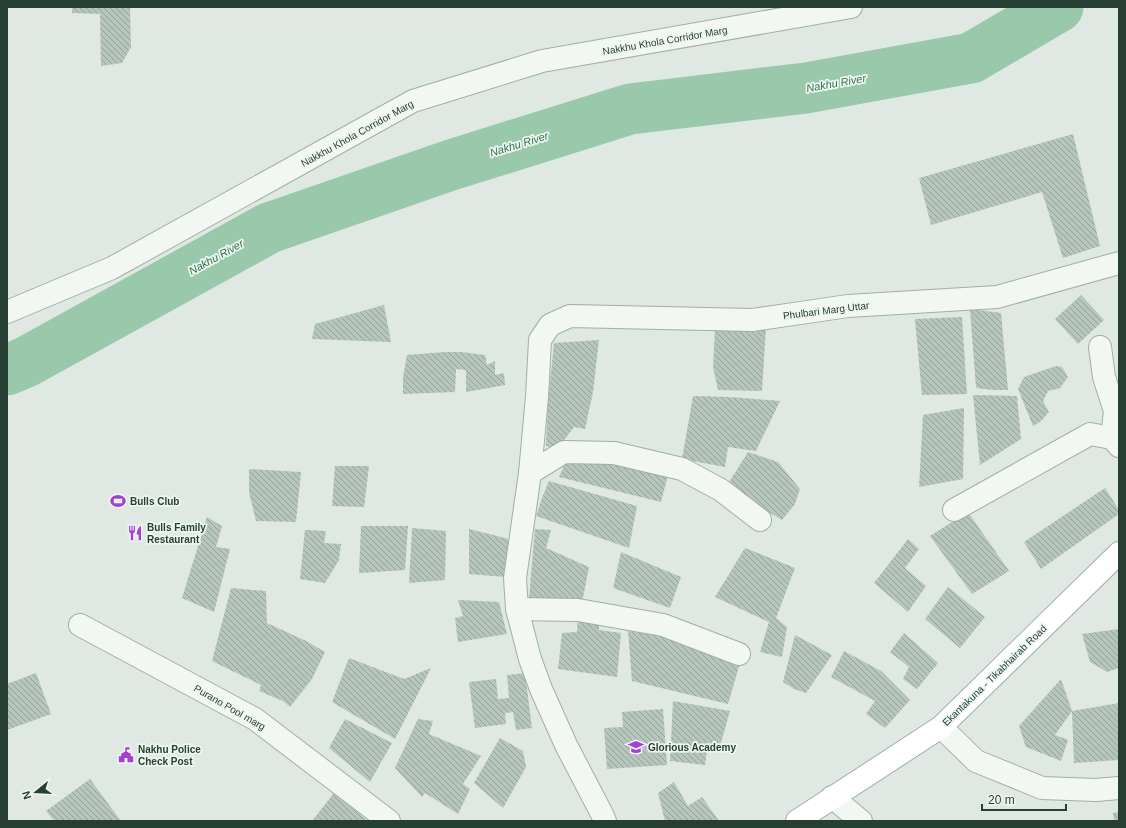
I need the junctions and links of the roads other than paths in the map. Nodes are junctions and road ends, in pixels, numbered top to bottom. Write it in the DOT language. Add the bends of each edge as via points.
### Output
graph roads {
  1 [pos="851,7"];
  2 [pos="1119,263"];
  3 [pos="7,312"];
  4 [pos="1100,347"];
  5 [pos="1116,442"];
  6 [pos="530,473"];
  7 [pos="954,510"];
  8 [pos="760,520"];
  9 [pos="1119,554"];
  10 [pos="517,610"];
  11 [pos="80,625"];
  12 [pos="739,654"];
  13 [pos="941,727"];
  14 [pos="1119,788"];
  15 [pos="832,797"];
  16 [pos="388,821"];
  17 [pos="605,821"];
  18 [pos="797,821"];
  19 [pos="861,821"];
  1 -- 3 [label="street, Nakkhu Khola Corridor Marg" via="542,61 413,101 112,268"];
  2 -- 6 [label="street, Phulbari Marg Uttar" via="997,296 848,306 752,320 570,316 550,325 540,340"];
  4 -- 5 [label="street" via="1104,377 1115,411"];
  5 -- 7 [label="street" via="1090,434"];
  6 -- 8 [label="street" via="564,452 614,453 682,469 721,490"];
  6 -- 10 [label="street" via="515,578"];
  9 -- 13 [label="main road, Ekantakuna - Tikabhairab Road"];
  10 -- 12 [label="street" via="578,610 663,625"];
  10 -- 17 [label="street" via="541,689"];
  11 -- 16 [label="street, Purano Pool marg" via="255,719"];
  13 -- 14 [label="street" via="976,760 1042,788"];
  13 -- 15 [label="main road, Ekantakuna - Tikabhairab Road"];
  15 -- 18 [label="main road, Ekantakuna - Tikabhairab Road"];
  15 -- 19 [label="street"];
}
